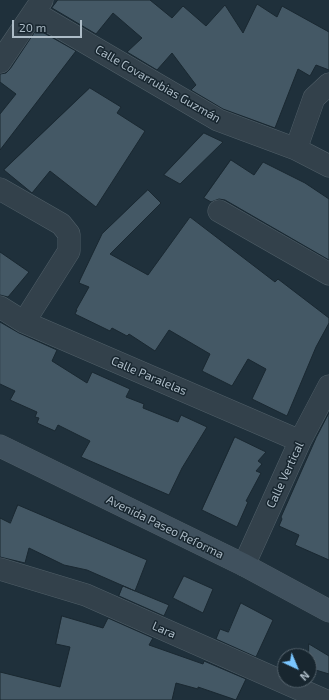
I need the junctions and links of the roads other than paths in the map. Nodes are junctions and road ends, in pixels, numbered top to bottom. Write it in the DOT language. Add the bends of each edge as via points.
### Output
graph roads {
  1 [pos="39,6"];
  2 [pos="4,50"];
  3 [pos="329,84"];
  4 [pos="296,149"];
  5 [pos="329,166"];
  6 [pos="0,189"];
  7 [pos="219,211"];
  8 [pos="329,274"];
  9 [pos="0,307"];
  10 [pos="24,322"];
  11 [pos="329,386"];
  12 [pos="300,442"];
  13 [pos="0,446"];
  14 [pos="244,565"];
  15 [pos="0,569"];
  16 [pos="329,611"];
  17 [pos="324,700"];
  1 -- 2 [label="street"];
  1 -- 4 [label="street, Calle Covarrubias Guzmán" via="218,120"];
  3 -- 4 [label="street" via="314,98"];
  4 -- 5 [label="street, Calle Covarrubias Guzmán"];
  6 -- 10 [label="street" via="61,224 69,234 69,251"];
  7 -- 8 [label="street"];
  9 -- 10 [label="street, Calle Paralelas"];
  10 -- 12 [label="street, Calle Paralelas"];
  11 -- 12 [label="street, Calle Vertical"];
  12 -- 14 [label="street, Calle Vertical"];
  13 -- 14 [label="main road, Avenida Paseo Reforma"];
  14 -- 16 [label="main road, Avenida Paseo Reforma"];
  15 -- 17 [label="street, Lara" via="86,595"];
}
